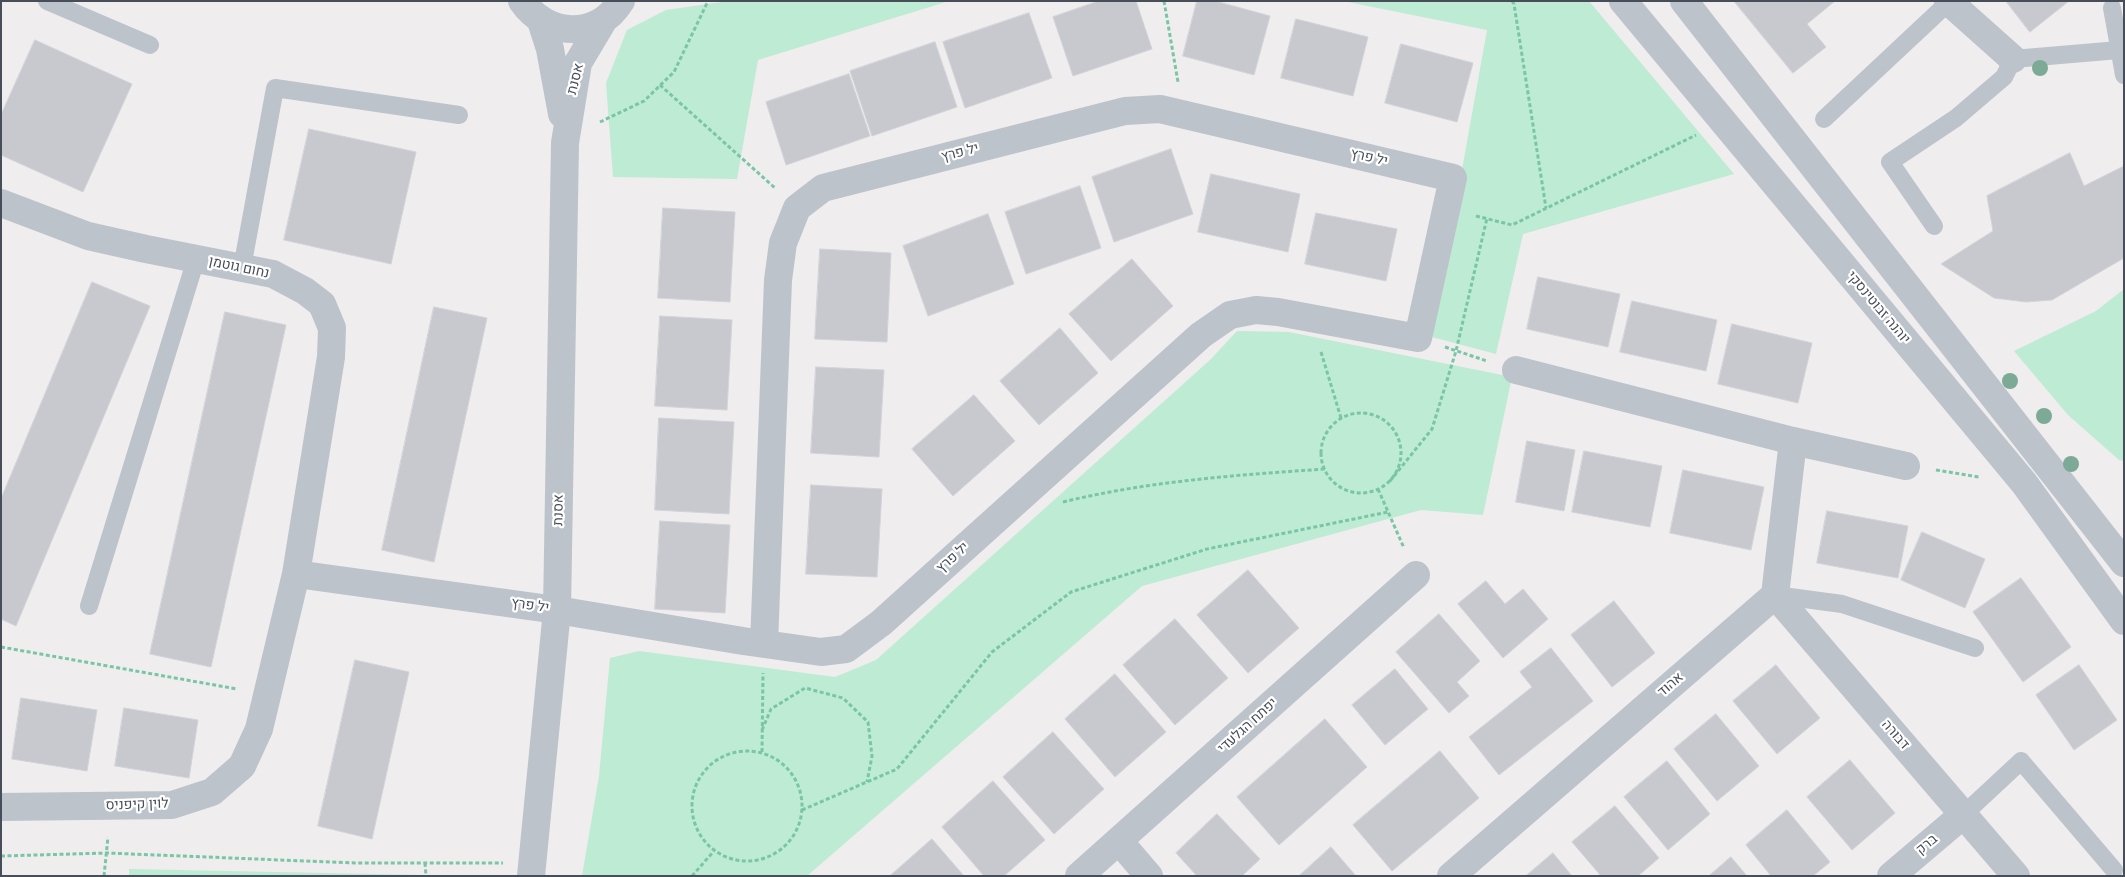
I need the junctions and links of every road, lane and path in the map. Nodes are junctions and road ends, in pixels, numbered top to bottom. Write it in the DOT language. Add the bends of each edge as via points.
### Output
graph roads {
  1 [pos="47,1"];
  2 [pos="708,1"];
  3 [pos="1164,1"];
  4 [pos="1512,1"];
  5 [pos="1623,1"];
  6 [pos="1684,1"];
  7 [pos="1948,2"];
  8 [pos="524,8"];
  9 [pos="618,8"];
  10 [pos="2112,8"];
  11 [pos="150,45"];
  12 [pos="2119,50"];
  13 [pos="2012,59"];
  14 [pos="2124,75"];
  15 [pos="660,85"];
  16 [pos="1183,114"];
  17 [pos="459,115"];
  18 [pos="1824,119"];
  19 [pos="1723,122"];
  20 [pos="565,143"];
  21 [pos="1,203"];
  22 [pos="797,208"];
  23 [pos="1546,208"];
  24 [pos="1446,209"];
  25 [pos="1487,218"];
  26 [pos="1934,226"];
  27 [pos="196,259"];
  28 [pos="242,268"];
  29 [pos="1311,318"];
  30 [pos="1418,338"];
  31 [pos="1456,351"];
  32 [pos="1516,370"];
  33 [pos="1341,418"];
  34 [pos="1793,441"];
  35 [pos="1906,466"];
  36 [pos="1325,469"];
  37 [pos="1390,482"];
  38 [pos="2024,483"];
  39 [pos="1378,489"];
  40 [pos="1054,504"];
  41 [pos="1388,512"];
  42 [pos="2124,564"];
  43 [pos="296,574"];
  44 [pos="1416,575"];
  45 [pos="1775,595"];
  46 [pos="89,606"];
  47 [pos="557,610"];
  48 [pos="2124,622"];
  49 [pos="764,644"];
  50 [pos="1,647"];
  51 [pos="1975,648"];
  52 [pos="267,695"];
  53 [pos="762,730"];
  54 [pos="762,752"];
  55 [pos="867,783"];
  56 [pos="111,805"];
  57 [pos="1,807"];
  58 [pos="802,810"];
  59 [pos="1964,814"];
  60 [pos="1119,841"];
  61 [pos="714,851"];
  62 [pos="107,853"];
  63 [pos="1,856"];
  64 [pos="425,863"];
  65 [pos="532,870"];
  66 [pos="2114,870"];
  67 [pos="104,876"];
  68 [pos="426,876"];
  69 [pos="692,876"];
  70 [pos="1080,876"];
  71 [pos="1149,876"];
  72 [pos="1451,876"];
  73 [pos="1891,876"];
  74 [pos="2016,876"];
  1 -- 11 [label="lane"];
  2 -- 15 [label="path" via="674,72"];
  3 -- 16 [label="path"];
  4 -- 23 [label="path"];
  5 -- 19 [label="street, יוהנה זבוטינסקי"];
  6 -- 42 [label="street"];
  7 -- 13 [label="street"];
  7 -- 18 [label="lane"];
  8 -- 9 [label="street" via="556,28 572,30 588,27"];
  8 -- 20 [label="street, אסנת" via="550,49"];
  9 -- 20 [label="street, אסנת" via="578,63"];
  10 -- 12 [label="lane"];
  12 -- 13 [label="lane"];
  12 -- 14 [label="lane"];
  13 -- 26 [label="lane" via="2004,77 1956,118 1890,162"];
  15 -- 20 [label="path" via="644,101"];
  15 -- 22 [label="path"];
  16 -- 22 [label="street, יל פרץ" via="1160,109 1125,112 823,188"];
  16 -- 24 [label="street, יל פרץ" via="1454,178"];
  17 -- 28 [label="lane" via="275,88"];
  19 -- 23 [label="path"];
  19 -- 38 [label="street, יוהנה זבוטינסקי"];
  20 -- 47 [label="street, אסנת"];
  21 -- 27 [label="street, נחום גוטמן" via="88,236"];
  22 -- 49 [label="street" via="783,243 778,280"];
  23 -- 25 [label="path" via="1512,225"];
  24 -- 25 [label="path"];
  24 -- 30 [label="street, יל פרץ"];
  25 -- 31 [label="path"];
  27 -- 28 [label="street, נחום גוטמן"];
  27 -- 46 [label="lane"];
  28 -- 43 [label="street, נחום גוטמן" via="273,274 305,291 322,304 332,328 331,357"];
  29 -- 30 [label="street, יל פרץ"];
  29 -- 33 [label="path"];
  29 -- 49 [label="street, יל פרץ" via="1256,310 1230,315 1201,335 881,623 846,649 821,652"];
  30 -- 31 [label="path"];
  31 -- 32 [label="path"];
  31 -- 37 [label="path" via="1432,430"];
  32 -- 34 [label="street"];
  33 -- 36 [label="path" via="1330,428 1323,442"];
  33 -- 37 [label="path" via="1354,413 1368,413 1380,416 1390,425 1398,436 1401,450 1400,464"];
  34 -- 35 [label="street"];
  34 -- 45 [label="street"];
  35 -- 38 [label="path"];
  36 -- 39 [label="path" via="1338,486 1351,491 1365,493"];
  36 -- 40 [label="path" via="1213,477 1100,493"];
  37 -- 39 [label="path"];
  38 -- 48 [label="street, יוהנה זבוטינסקי"];
  39 -- 41 [label="path"];
  41 -- 44 [label="path"];
  41 -- 55 [label="path" via="1207,549 1071,592 992,652 897,769"];
  43 -- 47 [label="street, יל פרץ"];
  43 -- 52 [label="street, לוין קיפניס"];
  44 -- 60 [label="street, יפתח הגלעדי"];
  45 -- 51 [label="lane" via="1842,604"];
  45 -- 59 [label="street, דבורה"];
  45 -- 72 [label="street, אהוד"];
  47 -- 49 [label="street, יל פרץ"];
  47 -- 65 [label="street, אסנת"];
  49 -- 53 [label="path"];
  50 -- 52 [label="path"];
  52 -- 56 [label="street, לוין קיפניס" via="259,729 242,766 212,792 172,805"];
  53 -- 54 [label="path"];
  53 -- 55 [label="path" via="771,709 805,688 843,698 868,722 872,756"];
  54 -- 58 [label="path" via="779,760 792,774 801,792"];
  54 -- 61 [label="path" via="743,750 724,755 701,775 693,792 693,820 701,838"];
  55 -- 58 [label="path"];
  56 -- 57 [label="street, לוין קיפניס"];
  56 -- 62 [label="path"];
  58 -- 61 [label="path" via="798,828 787,844 772,856 753,861 732,859"];
  59 -- 66 [label="lane" via="2021,761"];
  59 -- 73 [label="street, ברק"];
  59 -- 74 [label="street, דבורה"];
  60 -- 70 [label="street, יפתח הגלעדי"];
  60 -- 71 [label="street"];
  61 -- 69 [label="path"];
  62 -- 63 [label="path"];
  62 -- 64 [label="path"];
  62 -- 67 [label="path"];
  64 -- 65 [label="path"];
  64 -- 68 [label="path"];
}
